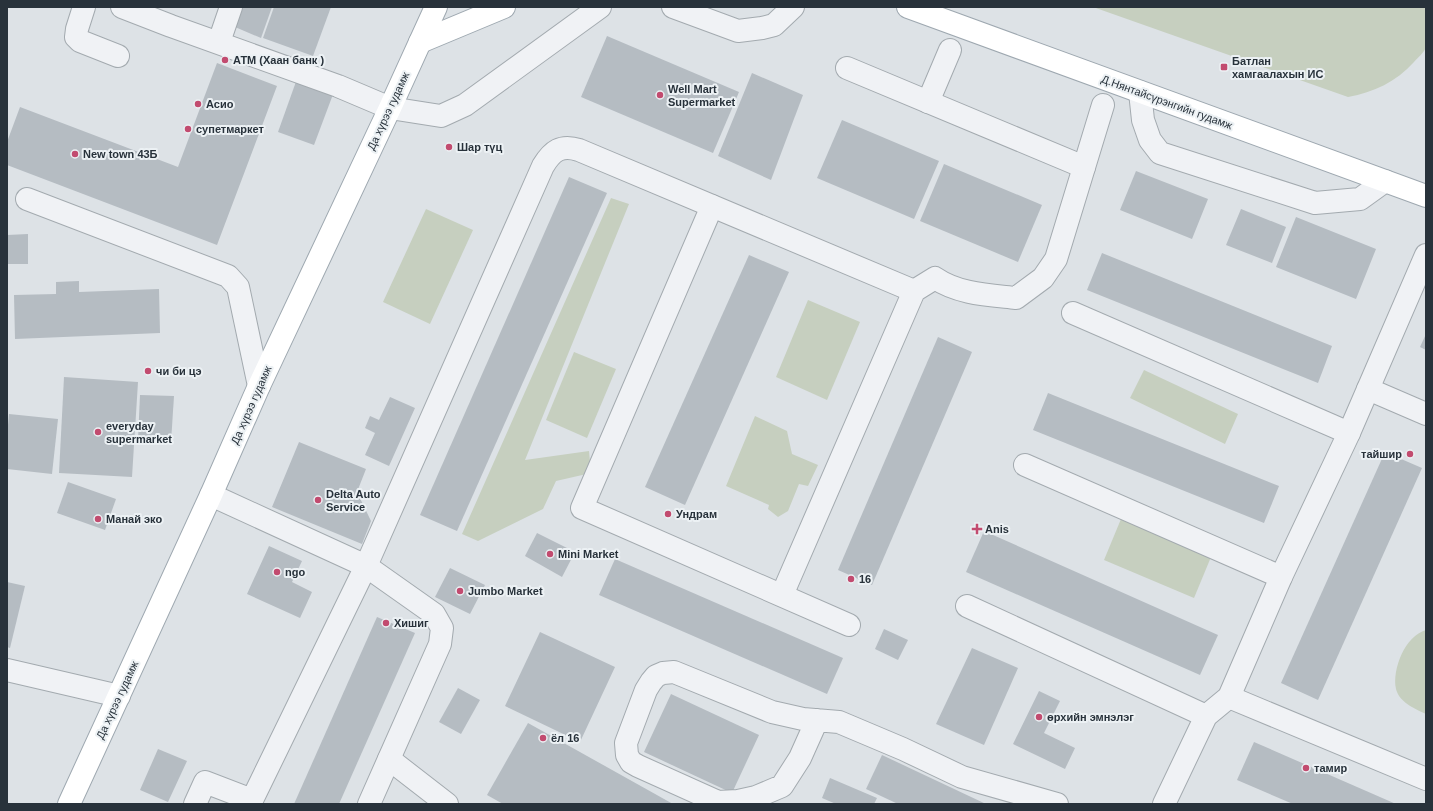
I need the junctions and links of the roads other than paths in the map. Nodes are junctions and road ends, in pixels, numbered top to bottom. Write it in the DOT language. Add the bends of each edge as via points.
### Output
graph roads {
  1 [pos="84,7"];
  2 [pos="122,7"];
  3 [pos="231,7"];
  4 [pos="436,7"];
  5 [pos="504,7"];
  6 [pos="600,7"];
  7 [pos="673,7"];
  8 [pos="793,7"];
  9 [pos="908,7"];
  10 [pos="219,42"];
  11 [pos="420,42"];
  12 [pos="950,50"];
  13 [pos="118,56"];
  14 [pos="847,68"];
  15 [pos="1140,92"];
  16 [pos="928,102"];
  17 [pos="1103,105"];
  18 [pos="390,108"];
  19 [pos="1084,167"];
  20 [pos="1385,181"];
  21 [pos="1426,196"];
  22 [pos="27,199"];
  23 [pos="712,206"];
  24 [pos="1426,255"];
  25 [pos="914,291"];
  26 [pos="1073,313"];
  27 [pos="259,386"];
  28 [pos="1368,389"];
  29 [pos="1426,414"];
  30 [pos="1349,433"];
  31 [pos="1025,465"];
  32 [pos="211,495"];
  33 [pos="366,566"];
  34 [pos="1281,577"];
  35 [pos="782,595"];
  36 [pos="967,606"];
  37 [pos="849,625"];
  38 [pos="7,670"];
  39 [pos="119,696"];
  40 [pos="1229,697"];
  41 [pos="1206,716"];
  42 [pos="817,720"];
  43 [pos="389,759"];
  44 [pos="1426,779"];
  45 [pos="1171,802"];
  46 [pos="69,804"];
  47 [pos="195,804"];
  48 [pos="369,804"];
  49 [pos="447,804"];
  50 [pos="1057,804"];
  1 -- 13 [label="street" via="76,37"];
  2 -- 10 [label="street"];
  3 -- 10 [label="street"];
  4 -- 11 [label="main road, Да хүрээ гудамж"];
  5 -- 11 [label="main road"];
  6 -- 18 [label="street" via="465,105 441,116"];
  7 -- 8 [label="street" via="738,31 774,25"];
  9 -- 15 [label="main road, Д.Нянтайсүрэнгийн гудамж"];
  10 -- 18 [label="street"];
  11 -- 18 [label="main road, Да хүрээ гудамж"];
  12 -- 16 [label="street"];
  14 -- 16 [label="street"];
  15 -- 20 [label="main road, Д.Нянтайсүрэнгийн гудамж"];
  15 -- 20 [label="street" via="1150,140 1160,153 1315,203 1360,199"];
  16 -- 19 [label="street"];
  17 -- 19 [label="street"];
  18 -- 27 [label="main road, Да хүрээ гудамж"];
  19 -- 25 [label="street" via="1056,258 1043,278 1016,298 979,294 946,286 935,278"];
  20 -- 21 [label="main road, Д.Нянтайсүрэнгийн гудамж"];
  22 -- 27 [label="street" via="228,276 238,287"];
  23 -- 25 [label="street"];
  23 -- 33 [label="street" via="574,148 558,149 550,156 542,166"];
  23 -- 35 [label="street" via="582,508"];
  24 -- 28 [label="street"];
  25 -- 35 [label="street"];
  26 -- 30 [label="street"];
  27 -- 32 [label="main road, Да хүрээ гудамж"];
  28 -- 29 [label="street"];
  28 -- 30 [label="street"];
  30 -- 34 [label="street"];
  31 -- 34 [label="street"];
  32 -- 33 [label="street"];
  32 -- 39 [label="main road, Да хүрээ гудамж"];
  33 -- 43 [label="street" via="434,614 442,628 440,644"];
  33 -- 47 [label="street" via="252,800 205,782"];
  34 -- 40 [label="street"];
  35 -- 37 [label="street"];
  36 -- 41 [label="street"];
  38 -- 39 [label="street"];
  39 -- 46 [label="main road, Да хүрээ гудамж"];
  40 -- 41 [label="street"];
  40 -- 44 [label="street"];
  41 -- 45 [label="street"];
  42 -- 42 [label="street" via="772,712 674,672 663,673 656,676 646,690 626,743 627,755 631,762 638,766 718,802 738,801 756,797 782,786 800,758"];
  42 -- 50 [label="street" via="840,722 962,777"];
  43 -- 48 [label="street"];
  43 -- 49 [label="street"];
}
